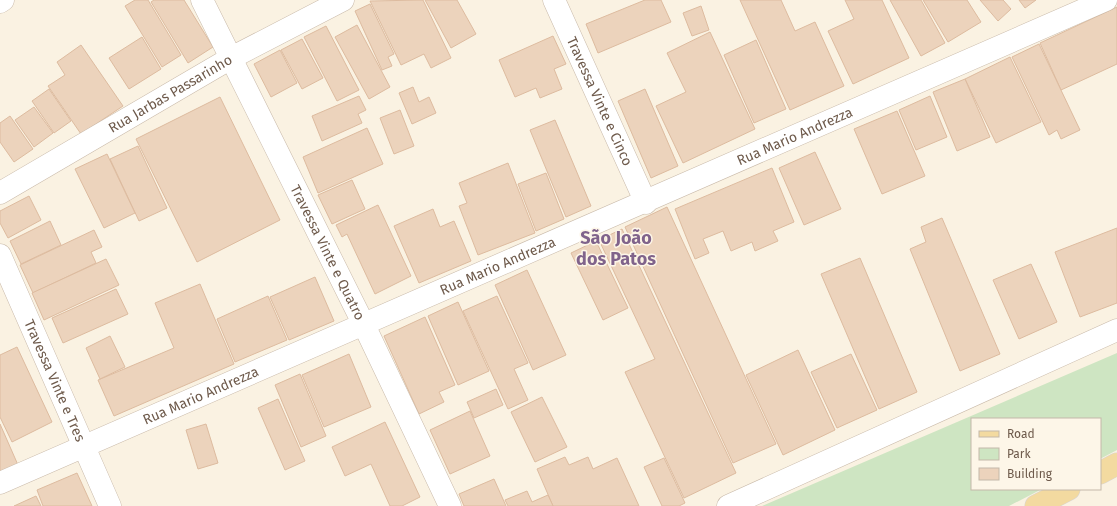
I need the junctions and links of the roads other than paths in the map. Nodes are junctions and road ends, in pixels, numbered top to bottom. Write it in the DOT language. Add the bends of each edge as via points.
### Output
graph roads {
  1 [pos="3,0"];
  2 [pos="202,0"];
  3 [pos="343,0"];
  4 [pos="554,0"];
  5 [pos="1106,0"];
  6 [pos="0,2"];
  7 [pos="232,58"];
  8 [pos="0,194"];
  9 [pos="646,203"];
  10 [pos="0,255"];
  11 [pos="364,324"];
  12 [pos="1117,330"];
  13 [pos="83,446"];
  14 [pos="1117,464"];
  15 [pos="1101,472"];
  16 [pos="0,483"];
  17 [pos="1067,490"];
  18 [pos="110,506"];
  19 [pos="450,506"];
  20 [pos="728,506"];
  21 [pos="1036,506"];
  1 -- 6 [label="street"];
  2 -- 7 [label="street, Travessa Vinte e Quatro"];
  3 -- 7 [label="street, Rua Jarbas Passarinho"];
  4 -- 9 [label="street, Travessa Vinte e Cinco"];
  5 -- 9 [label="street, Rua Mario Andrezza"];
  7 -- 8 [label="street, Rua Jarbas Passarinho"];
  7 -- 11 [label="street, Travessa Vinte e Quatro"];
  9 -- 11 [label="street, Rua Mario Andrezza"];
  10 -- 13 [label="street, Travessa Vinte e Tres"];
  11 -- 13 [label="street, Rua Mario Andrezza"];
  11 -- 19 [label="street, Travessa Vinte e Quatro"];
  12 -- 20 [label="street"];
  13 -- 16 [label="street, Rua Mario Andrezza"];
  13 -- 18 [label="street, Travessa Vinte e Tres"];
  14 -- 15 [label="main road"];
  17 -- 21 [label="main road"];
}
